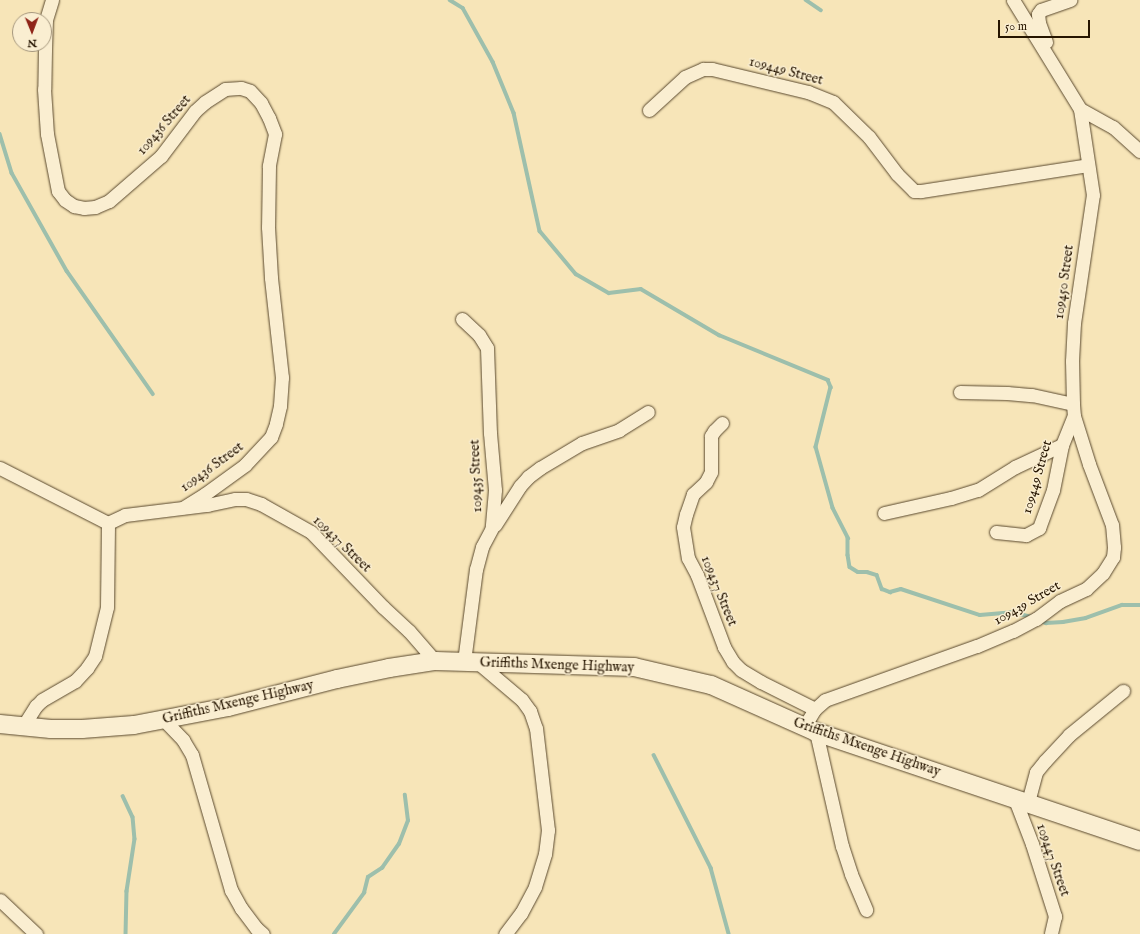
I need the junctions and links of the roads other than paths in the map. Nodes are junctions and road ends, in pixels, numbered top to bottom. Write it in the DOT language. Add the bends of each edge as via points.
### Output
graph roads {
  1 [pos="52,0"];
  2 [pos="1013,0"];
  3 [pos="1070,0"];
  4 [pos="1058,72"];
  5 [pos="1080,108"];
  6 [pos="649,110"];
  7 [pos="1140,151"];
  8 [pos="1088,165"];
  9 [pos="462,319"];
  10 [pos="960,392"];
  11 [pos="1074,410"];
  12 [pos="648,412"];
  13 [pos="722,423"];
  14 [pos="1062,445"];
  15 [pos="0,468"];
  16 [pos="184,506"];
  17 [pos="884,513"];
  18 [pos="108,523"];
  19 [pos="492,528"];
  20 [pos="996,532"];
  21 [pos="470,661"];
  22 [pos="435,662"];
  23 [pos="1123,691"];
  24 [pos="815,709"];
  25 [pos="164,720"];
  26 [pos="0,724"];
  27 [pos="22,728"];
  28 [pos="810,729"];
  29 [pos="1021,800"];
  30 [pos="1140,841"];
  31 [pos="0,900"];
  32 [pos="866,910"];
  33 [pos="36,934"];
  34 [pos="263,934"];
  35 [pos="505,934"];
  36 [pos="1051,934"];
  1 -- 16 [label="street, 109436 Street" via="46,20 45,42 44,89 47,134 58,191 74,206 95,207 109,201 161,156 195,111 225,89 241,88 250,91 266,113 275,134 269,166 268,227 282,377 276,424 271,437 245,465"];
  2 -- 4 [label="street"];
  3 -- 4 [label="street" via="1041,10 1038,14 1041,30"];
  4 -- 5 [label="street"];
  5 -- 7 [label="street" via="1113,127"];
  5 -- 8 [label="street, 109450 Street"];
  6 -- 8 [label="street, 109449 Street" via="685,77 703,69 724,71 823,97 844,112 869,137 897,174 914,191"];
  8 -- 11 [label="street, 109450 Street" via="1092,200 1074,323"];
  9 -- 19 [label="street, 109435 Street" via="487,348 495,490"];
  10 -- 11 [label="street" via="1013,393 1055,399"];
  11 -- 14 [label="street, 109449 Street"];
  11 -- 24 [label="street, 109439 Street" via="1089,464 1112,525 1114,547 1112,557 1103,573 1086,589 1013,631 825,700"];
  12 -- 19 [label="street" via="619,430 582,443 536,470 520,486"];
  13 -- 24 [label="street, 109437 Street" via="712,436 711,472 706,482 693,494 686,514 683,527 688,558 724,648 733,662 761,682"];
  14 -- 17 [label="street" via="1016,467 978,490"];
  14 -- 20 [label="street, 109449 Street" via="1053,490 1039,528 1026,535"];
  15 -- 18 [label="street"];
  16 -- 18 [label="street, 109437 Street" via="125,516"];
  16 -- 22 [label="street, 109437 Street" via="246,499 261,504 311,532 409,631"];
  18 -- 27 [label="street" via="106,607 95,656 75,681 42,700"];
  19 -- 21 [label="street, 109435 Street" via="482,547 476,569"];
  21 -- 22 [label="street, Griffiths Mxenge Highway"];
  21 -- 28 [label="street, Griffiths Mxenge Highway" via="634,667 711,685"];
  21 -- 35 [label="street" via="522,700 530,711 536,728 548,830 545,854 535,887 521,913"];
  22 -- 25 [label="street, Griffiths Mxenge Highway" via="337,679 228,707"];
  23 -- 29 [label="street" via="1069,735 1036,772"];
  24 -- 28 [label="street, 109439 Street"];
  25 -- 27 [label="street, Griffiths Mxenge Highway" via="82,729"];
  25 -- 34 [label="street" via="183,740 192,755 231,890 241,908"];
  26 -- 27 [label="street, Griffiths Mxenge Highway"];
  28 -- 29 [label="street, Griffiths Mxenge Highway"];
  28 -- 32 [label="street" via="842,846"];
  29 -- 30 [label="street, Griffiths Mxenge Highway"];
  29 -- 36 [label="street, 109447 Street" via="1055,916"];
  31 -- 33 [label="street"];
}
